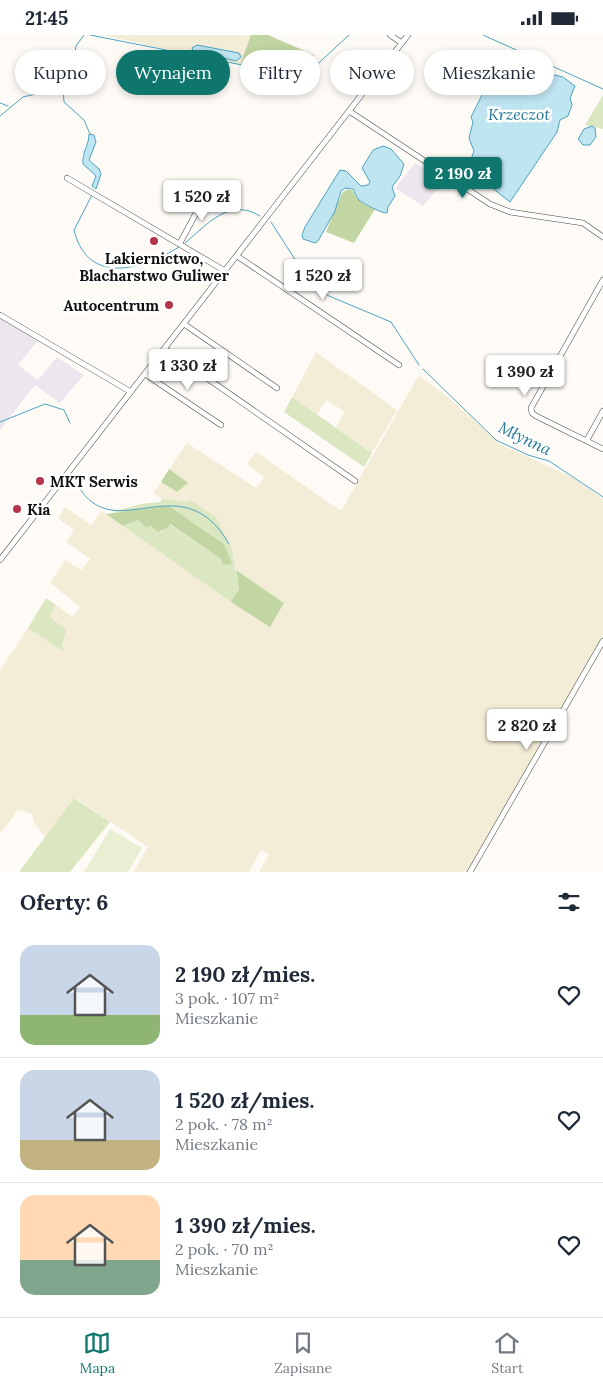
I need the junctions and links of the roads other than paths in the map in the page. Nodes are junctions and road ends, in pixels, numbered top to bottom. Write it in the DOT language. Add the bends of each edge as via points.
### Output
graph roads {
  1 [pos="390,35"];
  2 [pos="408,35"];
  3 [pos="402,43"];
  4 [pos="349,111"];
  5 [pos="67,178"];
  6 [pos="208,191"];
  7 [pos="603,237"];
  8 [pos="180,243"];
  9 [pos="237,256"];
  10 [pos="225,271"];
  11 [pos="603,280"];
  12 [pos="0,315"];
  13 [pos="184,325"];
  14 [pos="164,349"];
  15 [pos="399,365"];
  16 [pos="146,373"];
  17 [pos="277,388"];
  18 [pos="131,392"];
  19 [pos="603,411"];
  20 [pos="221,425"];
  21 [pos="587,440"];
  22 [pos="603,449"];
  23 [pos="355,481"];
  24 [pos="0,560"];
  25 [pos="603,641"];
  26 [pos="470,872"];
  1 -- 3 [label="street"];
  2 -- 3 [label="street"];
  3 -- 4 [label="street"];
  4 -- 7 [label="street" via="490,204 510,212 583,223"];
  4 -- 9 [label="street"];
  5 -- 8 [label="street"];
  6 -- 8 [label="street"];
  8 -- 10 [label="street"];
  9 -- 10 [label="street"];
  9 -- 15 [label="street"];
  10 -- 13 [label="street"];
  11 -- 21 [label="street" via="531,408 536,416"];
  12 -- 18 [label="street"];
  13 -- 14 [label="street"];
  13 -- 17 [label="street"];
  14 -- 16 [label="street"];
  14 -- 23 [label="street"];
  16 -- 18 [label="street"];
  16 -- 20 [label="street"];
  18 -- 24 [label="street"];
  19 -- 21 [label="street"];
  21 -- 22 [label="street"];
  25 -- 26 [label="street"];
}
